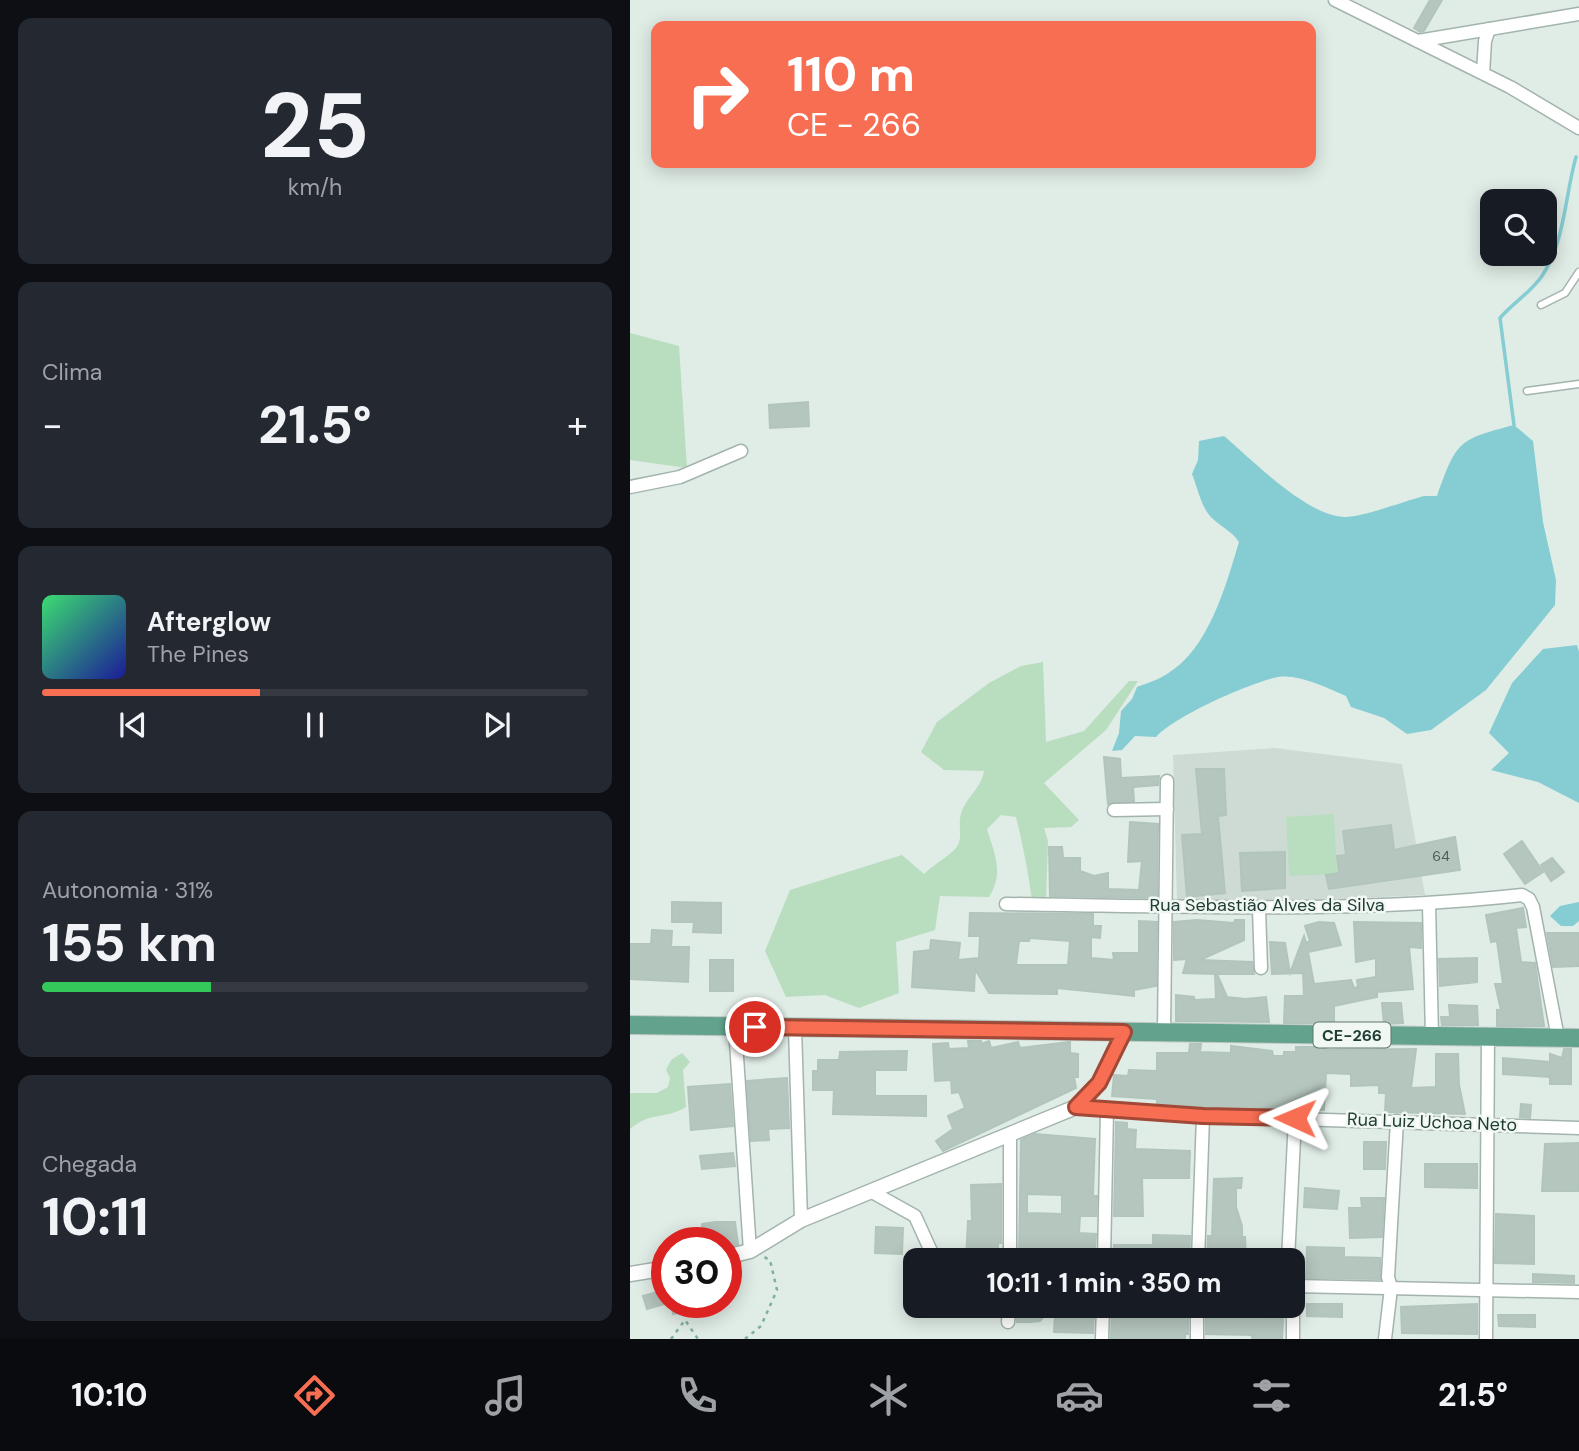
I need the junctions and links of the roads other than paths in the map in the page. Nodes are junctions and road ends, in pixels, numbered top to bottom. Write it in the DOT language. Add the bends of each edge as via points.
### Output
graph roads {
  1 [pos="1335,0"];
  2 [pos="1579,14"];
  3 [pos="1489,29"];
  4 [pos="1418,41"];
  5 [pos="1483,73"];
  6 [pos="1579,128"];
  7 [pos="1579,272"];
  8 [pos="1541,305"];
  9 [pos="1579,384"];
  10 [pos="1527,391"];
  11 [pos="741,451"];
  12 [pos="630,487"];
  13 [pos="1167,781"];
  14 [pos="1167,809"];
  15 [pos="1114,810"];
  16 [pos="1006,904"];
  17 [pos="1429,904"];
  18 [pos="1167,906"];
  19 [pos="1259,909"];
  20 [pos="1261,968"];
  21 [pos="630,1025"];
  22 [pos="735,1027"];
  23 [pos="795,1028"];
  24 [pos="1164,1031"];
  25 [pos="1124,1032"];
  26 [pos="1488,1036"];
  27 [pos="1432,1037"];
  28 [pos="1558,1038"];
  29 [pos="1579,1038"];
  30 [pos="1076,1107"];
  31 [pos="1107,1110"];
  32 [pos="1203,1116"];
  33 [pos="1295,1118"];
  34 [pos="1396,1121"];
  35 [pos="1485,1122"];
  36 [pos="1579,1128"];
  37 [pos="1010,1136"];
  38 [pos="872,1192"];
  39 [pos="801,1220"];
  40 [pos="930,1248"];
  41 [pos="1010,1248"];
  42 [pos="1104,1248"];
  43 [pos="1198,1248"];
  44 [pos="1289,1248"];
  45 [pos="750,1251"];
  46 [pos="742,1253"];
  47 [pos="651,1271"];
  48 [pos="630,1274"];
  49 [pos="1305,1286"];
  50 [pos="1391,1288"];
  51 [pos="1488,1289"];
  52 [pos="1579,1292"];
  53 [pos="1008,1318"];
  54 [pos="1103,1318"];
  55 [pos="1197,1318"];
  56 [pos="1293,1318"];
  57 [pos="1008,1322"];
  58 [pos="1102,1339"];
  59 [pos="1197,1339"];
  60 [pos="1293,1339"];
  61 [pos="1385,1339"];
  62 [pos="1486,1339"];
  1 -- 4 [label="street"];
  2 -- 3 [label="street"];
  3 -- 4 [label="street"];
  3 -- 5 [label="street"];
  4 -- 5 [label="street"];
  5 -- 6 [label="street"];
  7 -- 8 [label="lane" via="1565,293"];
  9 -- 10 [label="lane"];
  11 -- 12 [label="street" via="680,477"];
  13 -- 14 [label="street"];
  14 -- 15 [label="street"];
  14 -- 18 [label="street"];
  16 -- 18 [label="street, Rua Sebastião Alves da Silva"];
  17 -- 19 [label="street, Rua Sebastião Alves da Silva"];
  17 -- 27 [label="street"];
  17 -- 28 [label="street, Rua Sebastião Alves da Silva" via="1528,897"];
  18 -- 19 [label="street, Rua Sebastião Alves da Silva"];
  18 -- 24 [label="street"];
  19 -- 20 [label="street"];
  21 -- 22 [label="main road"];
  22 -- 23 [label="main road"];
  22 -- 45 [label="street"];
  23 -- 25 [label="main road"];
  23 -- 39 [label="street"];
  24 -- 25 [label="main road, CE-266"];
  24 -- 27 [label="main road, CE-266"];
  25 -- 30 [label="street" via="1099,1083"];
  26 -- 27 [label="main road, CE-266"];
  26 -- 28 [label="main road, CE-266"];
  26 -- 35 [label="street"];
  28 -- 29 [label="main road, CE-266"];
  30 -- 31 [label="street, Rua Luiz Uchoa Neto"];
  30 -- 37 [label="street"];
  31 -- 32 [label="street, Rua Luiz Uchoa Neto"];
  31 -- 42 [label="street"];
  32 -- 33 [label="street, Rua Luiz Uchoa Neto"];
  32 -- 43 [label="street"];
  33 -- 34 [label="street, Rua Luiz Uchoa Neto"];
  33 -- 44 [label="street"];
  34 -- 35 [label="street, Rua Luiz Uchoa Neto"];
  34 -- 50 [label="street"];
  35 -- 36 [label="street, Rua Luiz Uchoa Neto"];
  35 -- 51 [label="street"];
  37 -- 38 [label="street"];
  37 -- 41 [label="street"];
  38 -- 39 [label="street"];
  38 -- 40 [label="street" via="915,1216"];
  39 -- 45 [label="street"];
  45 -- 46 [label="street"];
  47 -- 48 [label="street"];
  49 -- 50 [label="street"];
  50 -- 51 [label="street"];
  50 -- 61 [label="street"];
  51 -- 52 [label="street"];
  51 -- 62 [label="street"];
  53 -- 57 [label="street"];
  54 -- 58 [label="street"];
  55 -- 59 [label="street"];
  56 -- 60 [label="street"];
}
